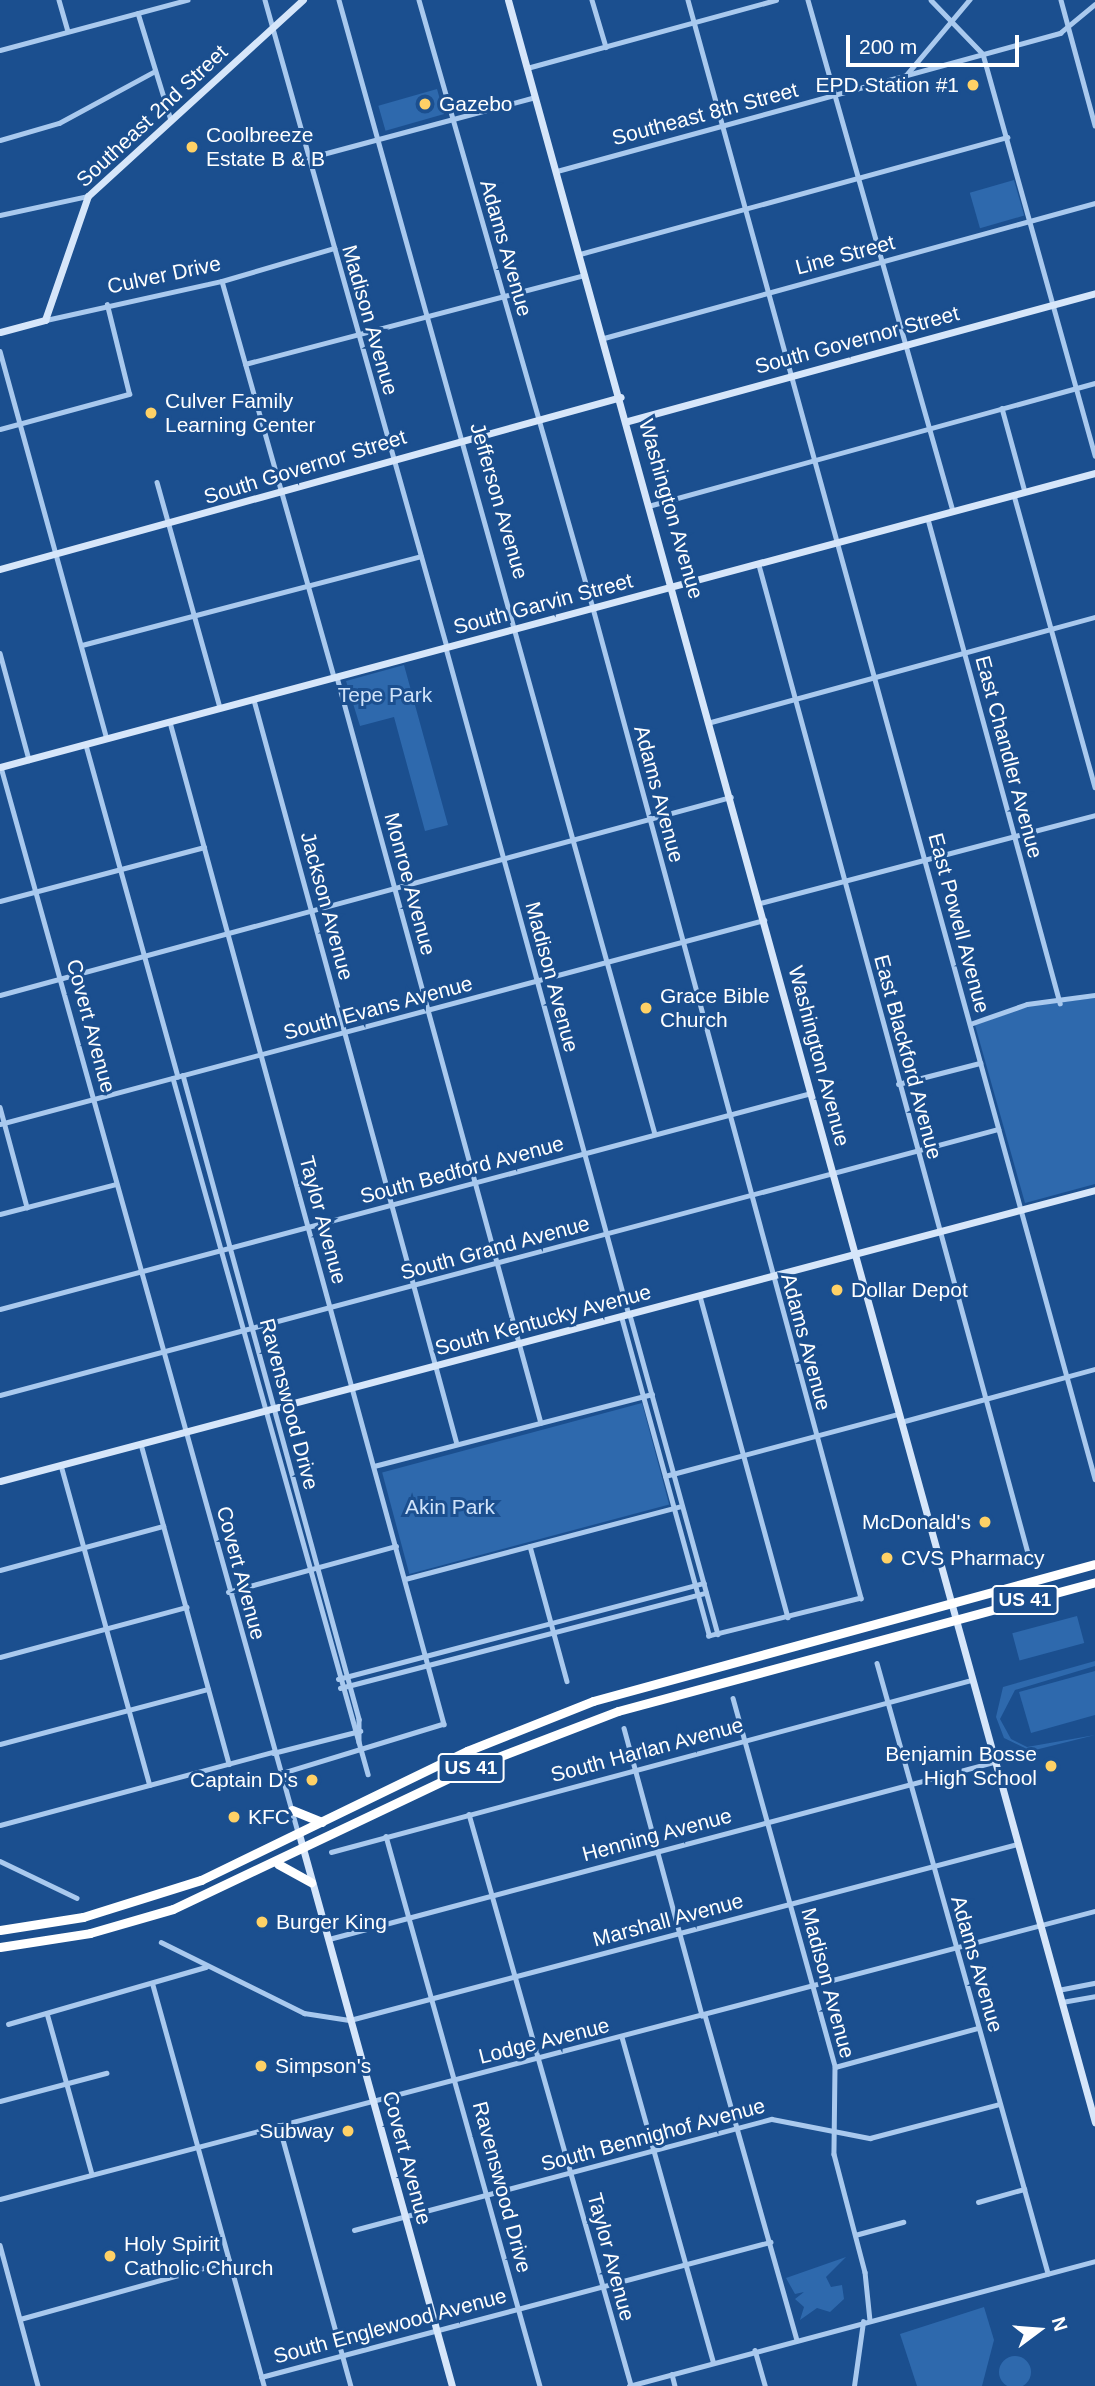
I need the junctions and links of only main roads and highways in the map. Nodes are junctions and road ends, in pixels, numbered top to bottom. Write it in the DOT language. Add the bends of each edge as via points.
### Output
graph roads {
  1 [pos="1095,1564"];
  2 [pos="1095,1581"];
  3 [pos="774,1649"];
  4 [pos="779,1666"];
  5 [pos="292,1810"];
  6 [pos="322,1822"];
  7 [pos="278,1864"];
  8 [pos="312,1882"];
  9 [pos="0,1930"];
  10 [pos="0,1947"];
  1 -- 3 [label="highway, US 41"];
  2 -- 4 [label="highway, US 41"];
  3 -- 4 [label="highway" via="768,1660"];
  3 -- 6 [label="highway, US 41" via="553,1716"];
  4 -- 7 [label="highway, US 41" via="531,1742"];
  5 -- 6 [label="highway"];
  6 -- 9 [label="highway, US 41" via="152,1898"];
  7 -- 8 [label="highway"];
  7 -- 10 [label="highway, US 41" via="157,1915"];
}
